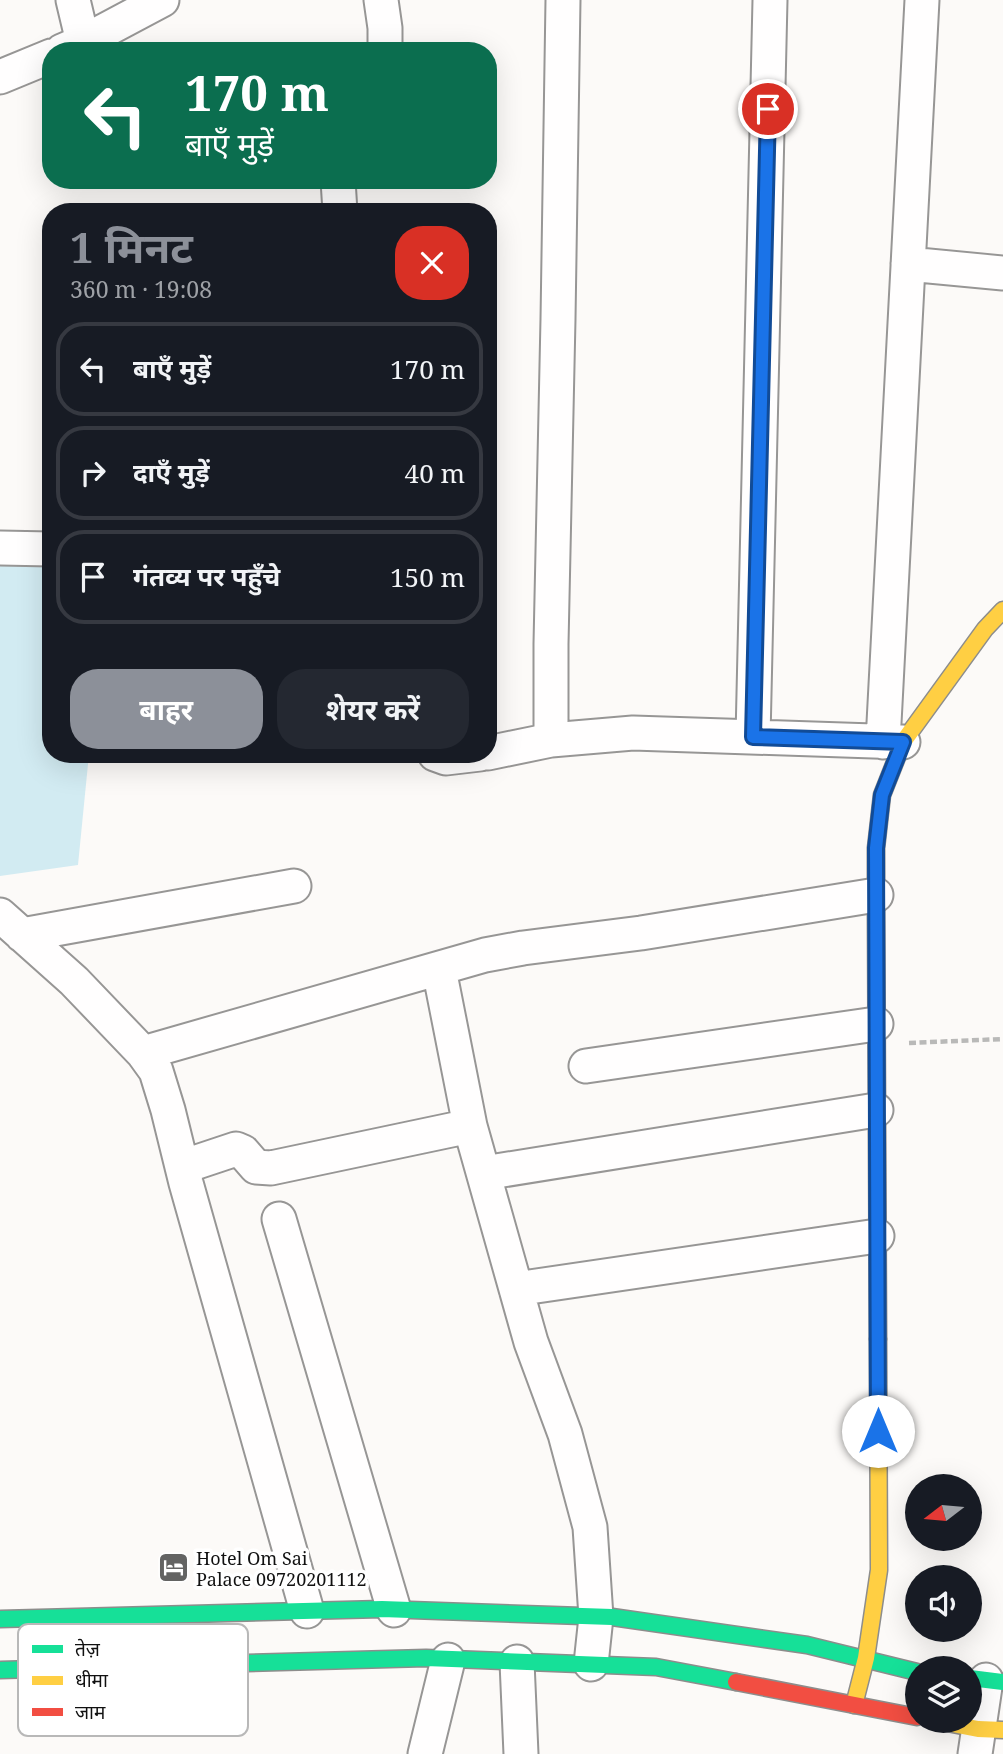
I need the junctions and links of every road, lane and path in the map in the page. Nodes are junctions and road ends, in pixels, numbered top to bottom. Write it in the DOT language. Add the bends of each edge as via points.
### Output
graph roads {
  1 [pos="73,0"];
  2 [pos="162,0"];
  3 [pos="381,0"];
  4 [pos="563,0"];
  5 [pos="770,0"];
  6 [pos="922,0"];
  7 [pos="73,42"];
  8 [pos="81,42"];
  9 [pos="385,42"];
  10 [pos="42,60"];
  11 [pos="0,77"];
  12 [pos="908,264"];
  13 [pos="1003,272"];
  14 [pos="0,548"];
  15 [pos="42,549"];
  16 [pos="1003,610"];
  17 [pos="753,737"];
  18 [pos="551,740"];
  19 [pos="893,742"];
  20 [pos="497,751"];
  21 [pos="294,886"];
  22 [pos="876,895"];
  23 [pos="11,925"];
  24 [pos="439,969"];
  25 [pos="876,1035"];
  26 [pos="1003,1039"];
  27 [pos="143,1053"];
  28 [pos="586,1066"];
  29 [pos="876,1110"];
  30 [pos="470,1126"];
  31 [pos="182,1167"];
  32 [pos="484,1173"];
  33 [pos="279,1219"];
  34 [pos="877,1236"];
  35 [pos="516,1289"];
  36 [pos="394,1610"];
  37 [pos="307,1611"];
  38 [pos="596,1617"];
  39 [pos="0,1619"];
  40 [pos="866,1658"];
  41 [pos="448,1660"];
  42 [pos="517,1662"];
  43 [pos="248,1663"];
  44 [pos="591,1664"];
  45 [pos="18,1669"];
  46 [pos="0,1670"];
  47 [pos="905,1670"];
  48 [pos="986,1680"];
  49 [pos="853,1705"];
  50 [pos="905,1715"];
  51 [pos="985,1738"];
  52 [pos="425,1754"];
  53 [pos="521,1754"];
  1 -- 7 [label="street"];
  2 -- 8 [label="street"];
  3 -- 9 [label="street"];
  4 -- 18 [label="street"];
  5 -- 17 [label="street"];
  6 -- 12 [label="street"];
  10 -- 11 [label="street"];
  12 -- 13 [label="street"];
  12 -- 19 [label="street"];
  14 -- 15 [label="street"];
  16 -- 19 [label="main road"];
  17 -- 18 [label="street" via="633,733"];
  17 -- 19 [label="street"];
  18 -- 20 [label="street"];
  19 -- 22 [label="main road" via="876,848"];
  21 -- 23 [label="street"];
  22 -- 24 [label="street" via="523,948"];
  22 -- 25 [label="main road"];
  23 -- 27 [label="street" via="74,981"];
  24 -- 27 [label="street"];
  24 -- 30 [label="street"];
  25 -- 26 [label="path"];
  25 -- 28 [label="street"];
  25 -- 29 [label="main road"];
  27 -- 31 [label="street" via="156,1071"];
  29 -- 32 [label="street"];
  29 -- 34 [label="main road"];
  30 -- 31 [label="street" via="271,1168 256,1167 236,1149"];
  30 -- 32 [label="street"];
  31 -- 37 [label="street"];
  32 -- 35 [label="street"];
  33 -- 36 [label="street"];
  34 -- 35 [label="street"];
  34 -- 40 [label="main road" via="878,1570"];
  35 -- 38 [label="street" via="565,1434 590,1527"];
  36 -- 37 [label="main road"];
  36 -- 38 [label="main road"];
  37 -- 39 [label="main road"];
  38 -- 40 [label="main road" via="807,1645"];
  38 -- 44 [label="street"];
  40 -- 47 [label="main road"];
  40 -- 49 [label="main road"];
  41 -- 42 [label="main road"];
  41 -- 43 [label="main road"];
  41 -- 52 [label="street"];
  42 -- 44 [label="main road"];
  42 -- 53 [label="street"];
  44 -- 49 [label="main road" via="656,1667"];
  45 -- 46 [label="main road"];
  48 -- 51 [label="street"];
  49 -- 50 [label="main road"];
}
